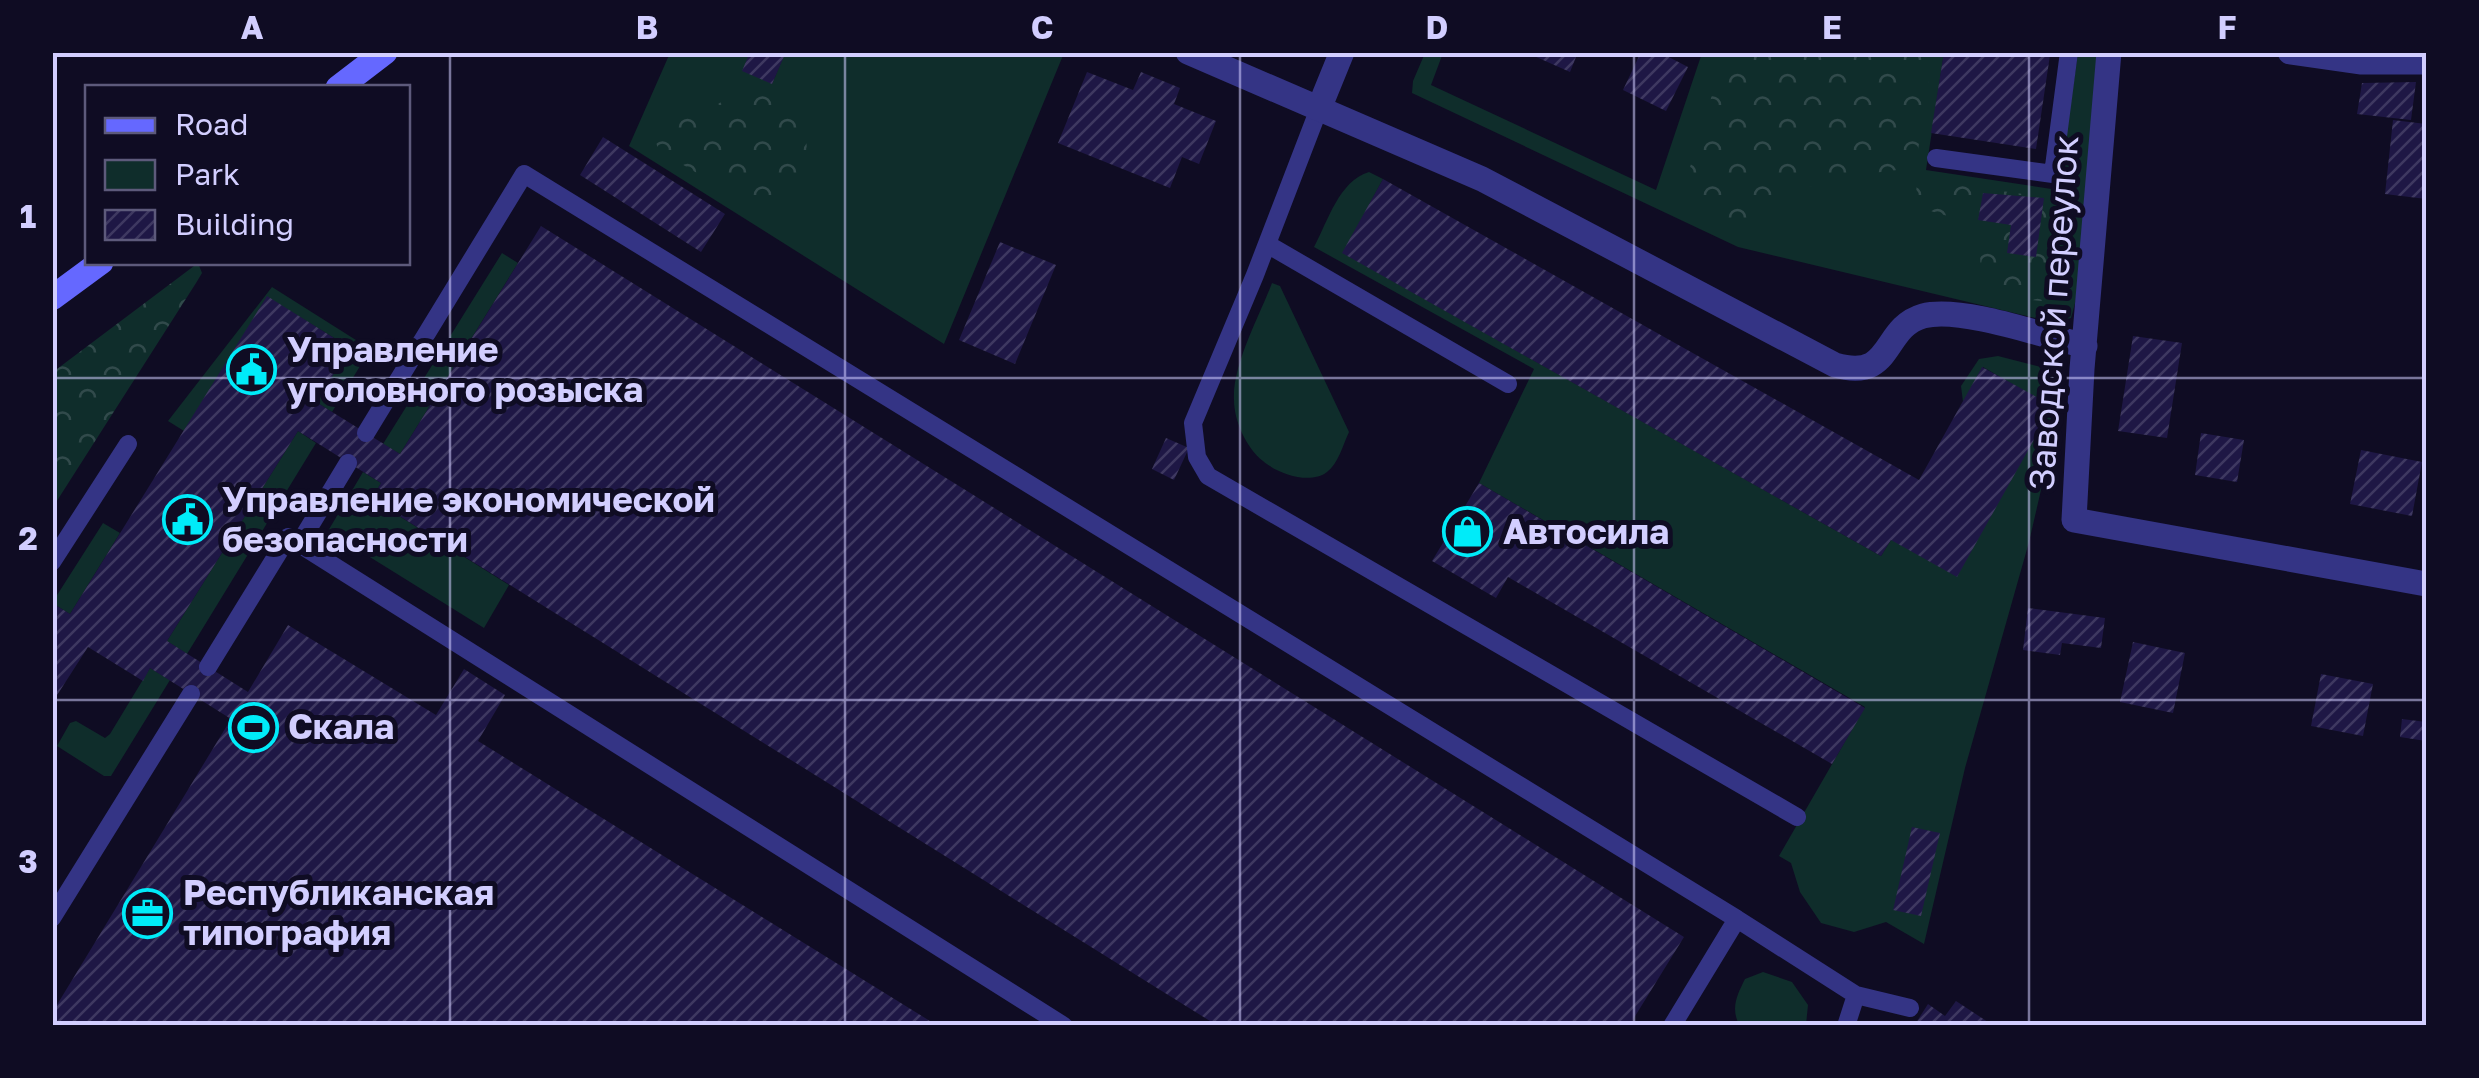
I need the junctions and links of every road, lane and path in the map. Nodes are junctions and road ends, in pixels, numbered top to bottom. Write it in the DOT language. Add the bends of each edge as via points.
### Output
graph roads {
  1 [pos="385,52"];
  2 [pos="1188,52"];
  3 [pos="1342,52"];
  4 [pos="2069,52"];
  5 [pos="2108,52"];
  6 [pos="2290,52"];
  7 [pos="2426,62"];
  8 [pos="342,85"];
  9 [pos="1320,106"];
  10 [pos="1936,158"];
  11 [pos="1267,244"];
  12 [pos="96,265"];
  13 [pos="52,298"];
  14 [pos="2084,346"];
  15 [pos="1508,384"];
  16 [pos="366,433"];
  17 [pos="128,444"];
  18 [pos="348,462"];
  19 [pos="299,544"];
  20 [pos="52,562"];
  21 [pos="2426,584"];
  22 [pos="208,667"];
  23 [pos="192,694"];
  24 [pos="1797,816"];
  25 [pos="53,919"];
  26 [pos="1737,919"];
  27 [pos="1856,994"];
  28 [pos="1910,1008"];
  29 [pos="1681,1022"];
  30 [pos="1064,1026"];
  31 [pos="1846,1026"];
  1 -- 8 [label="main road"];
  2 -- 9 [label="street"];
  3 -- 9 [label="street"];
  4 -- 10 [label="lane" via="2053,174"];
  5 -- 14 [label="street, Заводской переулок"];
  6 -- 7 [label="street"];
  9 -- 11 [label="lane"];
  9 -- 14 [label="street" via="1482,179 1836,366 1866,369 1909,322 1936,314"];
  11 -- 15 [label="lane"];
  11 -- 24 [label="lane" via="1192,423 1197,457 1208,476"];
  12 -- 13 [label="main road"];
  14 -- 21 [label="street, Заводской переулок" via="2074,520"];
  16 -- 26 [label="lane" via="524,174"];
  17 -- 20 [label="lane"];
  18 -- 19 [label="lane"];
  19 -- 22 [label="lane" via="288,536"];
  19 -- 30 [label="lane"];
  23 -- 25 [label="lane"];
  26 -- 27 [label="lane"];
  26 -- 29 [label="lane"];
  27 -- 28 [label="lane"];
  27 -- 31 [label="lane"];
}
